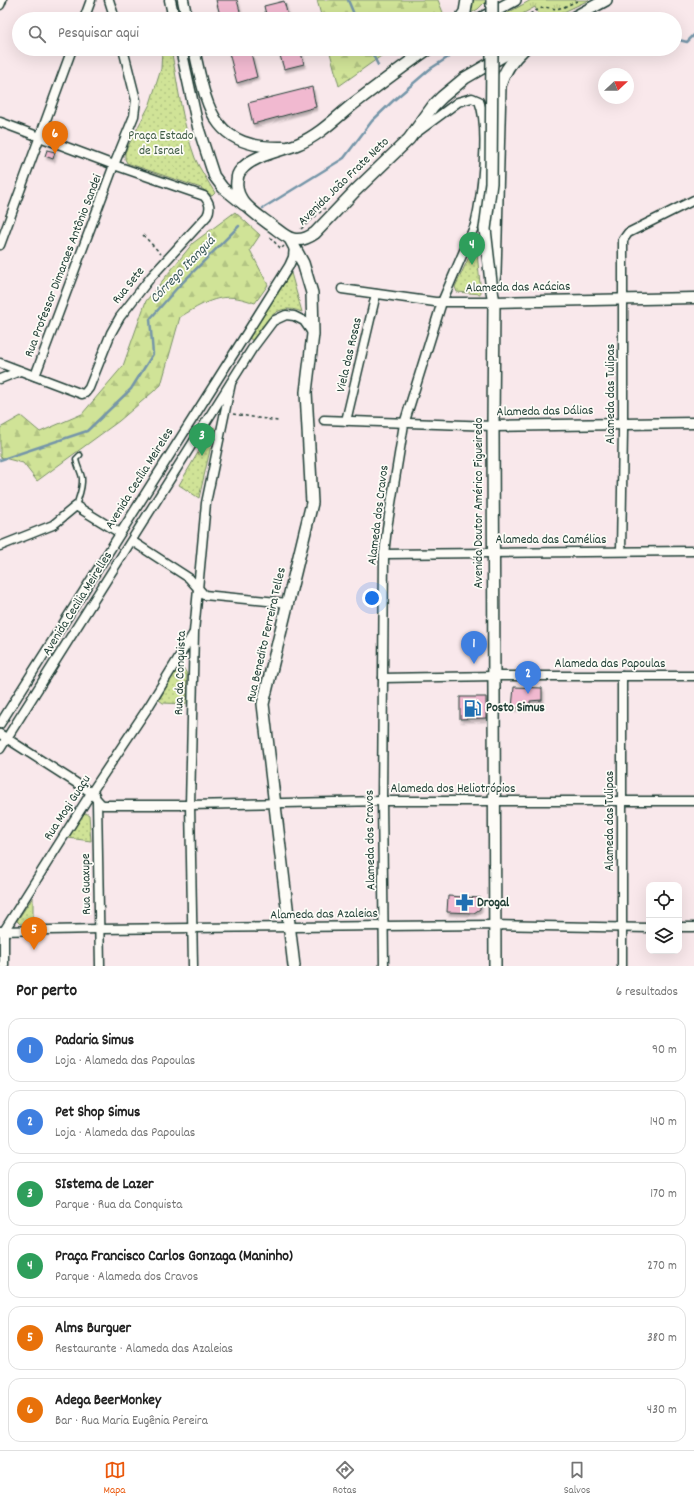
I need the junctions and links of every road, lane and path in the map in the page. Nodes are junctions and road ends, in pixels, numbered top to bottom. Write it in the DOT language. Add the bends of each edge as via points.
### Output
graph roads {
  1 [pos="2,0"];
  2 [pos="91,0"];
  3 [pos="109,0"];
  4 [pos="170,0"];
  5 [pos="183,0"];
  6 [pos="467,0"];
  7 [pos="492,0"];
  8 [pos="515,0"];
  9 [pos="579,0"];
  10 [pos="606,0"];
  11 [pos="0,5"];
  12 [pos="87,12"];
  13 [pos="112,12"];
  14 [pos="173,12"];
  15 [pos="186,12"];
  16 [pos="464,12"];
  17 [pos="492,12"];
  18 [pos="493,12"];
  19 [pos="533,12"];
  20 [pos="583,12"];
  21 [pos="69,56"];
  22 [pos="125,56"];
  23 [pos="183,56"];
  24 [pos="196,56"];
  25 [pos="418,56"];
  26 [pos="492,56"];
  27 [pos="503,56"];
  28 [pos="518,56"];
  29 [pos="0,122"];
  30 [pos="40,137"];
  31 [pos="409,139"];
  32 [pos="290,147"];
  33 [pos="114,165"];
  34 [pos="694,200"];
  35 [pos="253,212"];
  36 [pos="143,235"];
  37 [pos="292,242"];
  38 [pos="0,245"];
  39 [pos="167,260"];
  40 [pos="342,289"];
  41 [pos="492,291"];
  42 [pos="376,294"];
  43 [pos="694,298"];
  44 [pos="623,300"];
  45 [pos="442,302"];
  46 [pos="494,302"];
  47 [pos="313,334"];
  48 [pos="241,342"];
  49 [pos="252,349"];
  50 [pos="0,363"];
  51 [pos="20,371"];
  52 [pos="35,376"];
  53 [pos="0,378"];
  54 [pos="231,384"];
  55 [pos="224,413"];
  56 [pos="324,420"];
  57 [pos="278,421"];
  58 [pos="346,421"];
  59 [pos="694,422"];
  60 [pos="404,424"];
  61 [pos="623,424"];
  62 [pos="493,426"];
  63 [pos="80,455"];
  64 [pos="76,506"];
  65 [pos="120,533"];
  66 [pos="132,541"];
  67 [pos="1,547"];
  68 [pos="621,551"];
  69 [pos="694,551"];
  70 [pos="493,552"];
  71 [pos="384,554"];
  72 [pos="198,588"];
  73 [pos="288,603"];
  74 [pos="194,632"];
  75 [pos="193,661"];
  76 [pos="172,669"];
  77 [pos="495,676"];
  78 [pos="622,676"];
  79 [pos="694,676"];
  80 [pos="383,678"];
  81 [pos="0,724"];
  82 [pos="3,737"];
  83 [pos="0,749"];
  84 [pos="92,793"];
  85 [pos="495,800"];
  86 [pos="97,801"];
  87 [pos="382,801"];
  88 [pos="621,801"];
  89 [pos="694,801"];
  90 [pos="274,803"];
  91 [pos="117,805"];
  92 [pos="190,805"];
  93 [pos="384,926"];
  94 [pos="495,926"];
  95 [pos="290,927"];
  96 [pos="682,927"];
  97 [pos="694,927"];
  98 [pos="193,928"];
  99 [pos="623,928"];
  100 [pos="646,928"];
  101 [pos="99,929"];
  102 [pos="2,931"];
  103 [pos="4,966"];
  104 [pos="100,966"];
  105 [pos="193,966"];
  106 [pos="294,966"];
  107 [pos="384,966"];
  108 [pos="495,966"];
  109 [pos="622,966"];
  1 -- 11 [label="street"];
  2 -- 12 [label="street"];
  3 -- 13 [label="street"];
  4 -- 14 [label="street"];
  5 -- 15 [label="street"];
  6 -- 16 [label="main road"];
  7 -- 17 [label="main road, bridge"];
  8 -- 18 [label="main road"];
  9 -- 19 [label="path" via="564,7 544,7"];
  10 -- 20 [label="main road"];
  21 -- 30 [label="street"];
  22 -- 33 [label="street, Rua Professor Dimaraes Antônio Sandei" via="136,100 134,116"];
  23 -- 35 [label="street, Avenida João Frate Neto" via="198,128 214,176 223,188"];
  24 -- 32 [label="street" via="205,97 213,116 228,134 252,145"];
  25 -- 32 [label="main road" via="315,135"];
  26 -- 41 [label="main road, bridge" via="491,183 485,229"];
  27 -- 31 [label="main road, Avenida João Frate Neto" via="465,78 446,93"];
  28 -- 41 [label="main road, Avenida Doutor Américo Figueiredo" via="503,76 500,86 495,273"];
  29 -- 30 [label="street"];
  30 -- 33 [label="street"];
  30 -- 38 [label="street"];
  31 -- 37 [label="main road, Avenida João Frate Neto" via="315,233"];
  31 -- 45 [label="street, Alameda dos Cravos" via="458,102 472,98 479,101 484,132 480,201 475,225"];
  32 -- 35 [label="main road" via="254,159 238,173 238,195"];
  33 -- 39 [label="street, Rua Sete" via="204,196 209,204 207,216"];
  33 -- 52 [label="street, Rua Professor Dimaraes Antônio Sandei"];
  34 -- 44 [label="street, Alameda das Tulipas" via="624,236"];
  35 -- 37 [label="main road, Avenida João Frate Neto"];
  36 -- 39 [label="path"];
  37 -- 47 [label="main road, Rua Benedito Ferreira Telles" via="303,263 312,293"];
  37 -- 48 [label="street, Avenida Cecília Meireles" via="293,258 289,266"];
  39 -- 52 [label="street, Rua Sete" via="120,317 85,393"];
  40 -- 42 [label="street, Alameda das Acácias"];
  41 -- 46 [label="main road, Avenida Doutor Américo Figueiredo"];
  42 -- 45 [label="street, Alameda das Acácias"];
  42 -- 58 [label="street, Viela das Rosas"];
  43 -- 44 [label="street, Alameda das Acácias"];
  44 -- 46 [label="street, Alameda das Acácias"];
  44 -- 61 [label="street, Alameda das Tulipas"];
  45 -- 46 [label="street, Alameda das Acácias"];
  45 -- 60 [label="street, Alameda dos Cravos"];
  46 -- 62 [label="main road, Avenida Doutor Américo Figueiredo"];
  47 -- 49 [label="street, Avenida Cecilia Meirelles" via="304,321 286,315 273,321"];
  47 -- 73 [label="main road, Rua Benedito Ferreira Telles" via="306,392 312,503"];
  48 -- 49 [label="street"];
  48 -- 65 [label="street, Avenida Cecília Meireles"];
  49 -- 54 [label="street, Avenida Cecilia Meirelles"];
  50 -- 51 [label="street"];
  51 -- 52 [label="street"];
  51 -- 53 [label="street"];
  54 -- 55 [label="street, Rua da Conquista"];
  54 -- 66 [label="street, Avenida Cecilia Meirelles"];
  55 -- 57 [label="path"];
  55 -- 72 [label="street, Rua da Conquista" via="206,503"];
  56 -- 58 [label="street, Alameda das Dálias"];
  58 -- 60 [label="street, Alameda das Dálias"];
  59 -- 61 [label="street, Alameda das Dálias"];
  60 -- 62 [label="street, Alameda das Dálias"];
  60 -- 71 [label="street, Alameda dos Cravos"];
  61 -- 62 [label="street, Alameda das Dálias"];
  61 -- 68 [label="street, Alameda das Tulipas"];
  62 -- 70 [label="main road, Avenida Doutor Américo Figueiredo"];
  63 -- 64 [label="lane" via="76,459 82,476 82,487"];
  64 -- 65 [label="street"];
  64 -- 67 [label="street" via="53,525"];
  65 -- 81 [label="street, Avenida Cecília Meireles"];
  66 -- 72 [label="street" via="189,578"];
  66 -- 82 [label="street, Avenida Cecilia Meirelles"];
  68 -- 69 [label="street, Alameda das Camélias"];
  68 -- 70 [label="street, Alameda das Camélias"];
  70 -- 71 [label="street, Alameda das Camélias"];
  70 -- 77 [label="main road, Avenida Doutor Américo Figueiredo"];
  71 -- 80 [label="street, Alameda dos Cravos"];
  72 -- 73 [label="street" via="204,595"];
  72 -- 74 [label="street, Rua da Conquista"];
  73 -- 90 [label="main road, Rua Benedito Ferreira Telles" via="263,704"];
  74 -- 75 [label="street, Rua da Conquista"];
  74 -- 76 [label="street, Rua Mogi Guaçu"];
  75 -- 76 [label="street" via="182,662"];
  75 -- 92 [label="street, Rua da Conquista"];
  76 -- 84 [label="street, Rua Mogi Guaçu"];
  77 -- 78 [label="street, Alameda das Papoulas"];
  77 -- 80 [label="street, Alameda das Papoulas"];
  77 -- 85 [label="main road, Avenida Doutor Américo Figueiredo"];
  78 -- 79 [label="street, Alameda das Papoulas"];
  78 -- 88 [label="street, Alameda das Tulipas"];
  80 -- 87 [label="street, Alameda dos Cravos"];
  82 -- 83 [label="street, Avenida Cecilia Meirelles"];
  82 -- 84 [label="street, Alameda dos Heliotrópios"];
  84 -- 86 [label="street, Alameda dos Heliotrópios"];
  84 -- 91 [label="street, Alameda dos Heliotrópios" via="103,801"];
  84 -- 102 [label="street, Rua Mogi Guaçu"];
  85 -- 87 [label="street, Alameda dos Heliotrópios"];
  85 -- 88 [label="street, Alameda dos Heliotrópios"];
  85 -- 94 [label="main road, Avenida Doutor Américo Figueiredo"];
  86 -- 91 [label="street, Alameda dos Heliotrópios" via="103,805"];
  86 -- 101 [label="street, Rua Guaxupe"];
  87 -- 90 [label="street, Alameda dos Heliotrópios"];
  87 -- 93 [label="street, Alameda dos Cravos"];
  88 -- 89 [label="street, Alameda dos Heliotrópios"];
  88 -- 99 [label="street, Alameda das Tulipas"];
  90 -- 92 [label="street, Alameda dos Heliotrópios"];
  90 -- 95 [label="main road, Rua Benedito Ferreira Telles"];
  91 -- 92 [label="street, Alameda dos Heliotrópios"];
  92 -- 98 [label="street, Rua da Conquista"];
  93 -- 94 [label="street, Alameda das Azaleias"];
  93 -- 95 [label="street, Alameda das Azaleias"];
  93 -- 107 [label="street, Alameda dos Cravos"];
  94 -- 99 [label="street, Alameda das Azaleias"];
  94 -- 108 [label="main road, Avenida Doutor Américo Figueiredo"];
  95 -- 98 [label="street, Alameda das Azaleias"];
  95 -- 106 [label="main road, Rua Benedito Ferreira Telles"];
  96 -- 97 [label="street"];
  98 -- 101 [label="street, Alameda das Azaleias"];
  98 -- 105 [label="street, Rua da Conquista"];
  99 -- 100 [label="street, Alameda das Azaleias"];
  99 -- 109 [label="street, Alameda das Tulipas"];
  101 -- 102 [label="street, Alameda das Azaleias"];
  101 -- 104 [label="street, Rua Guaxupe"];
  102 -- 103 [label="street"];
}
